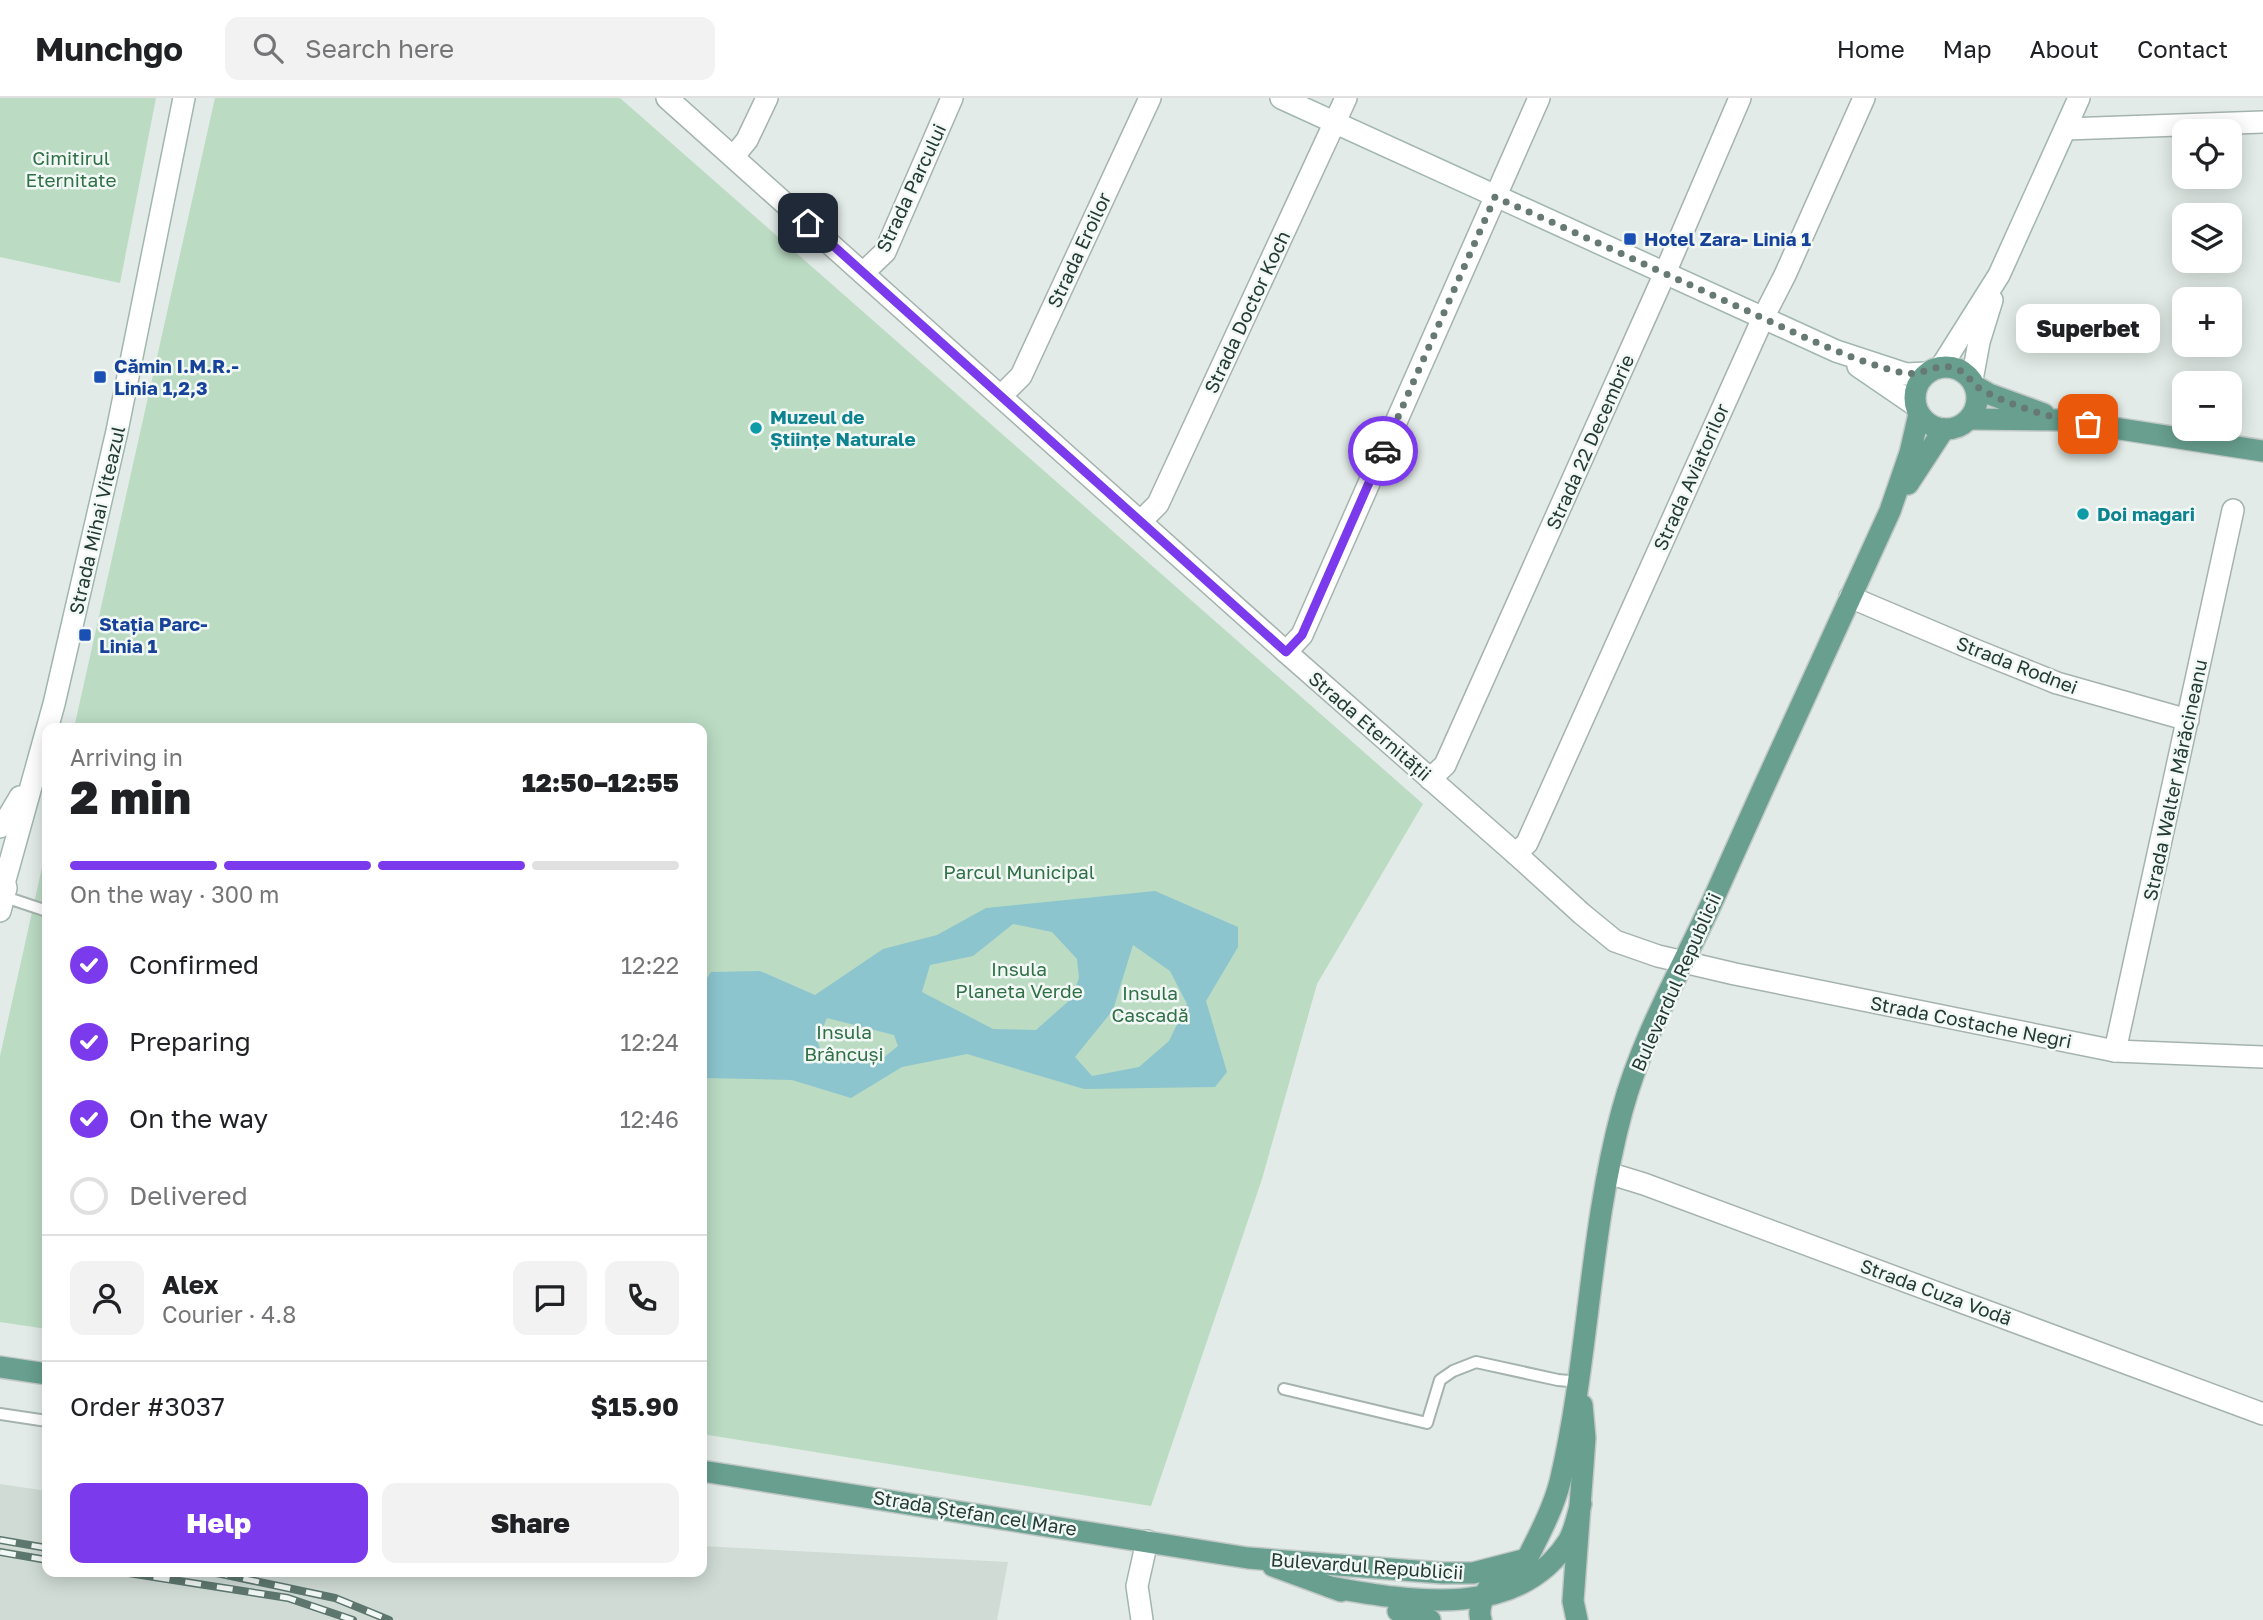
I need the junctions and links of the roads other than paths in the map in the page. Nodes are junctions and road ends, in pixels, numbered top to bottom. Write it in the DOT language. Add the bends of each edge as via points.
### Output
graph roads {
  1 [pos="184,98"];
  2 [pos="667,98"];
  3 [pos="767,98"];
  4 [pos="952,98"];
  5 [pos="1150,98"];
  6 [pos="1281,98"];
  7 [pos="1346,98"];
  8 [pos="1539,98"];
  9 [pos="1740,98"];
  10 [pos="1864,98"];
  11 [pos="2080,98"];
  12 [pos="2263,122"];
  13 [pos="1334,123"];
  14 [pos="2066,129"];
  15 [pos="734,156"];
  16 [pos="1495,197"];
  17 [pos="863,273"];
  18 [pos="1665,274"];
  19 [pos="1999,275"];
  20 [pos="1763,318"];
  21 [pos="1836,351"];
  22 [pos="1934,370"];
  23 [pos="1973,383"];
  24 [pos="1001,396"];
  25 [pos="1917,410"];
  26 [pos="1969,419"];
  27 [pos="2062,420"];
  28 [pos="1944,429"];
  29 [pos="2263,451"];
  30 [pos="2233,510"];
  31 [pos="1889,512"];
  32 [pos="1141,521"];
  33 [pos="1850,597"];
  34 [pos="1286,652"];
  35 [pos="2188,720"];
  36 [pos="48,723"];
  37 [pos="42,744"];
  38 [pos="33,774"];
  39 [pos="1430,779"];
  40 [pos="0,827"];
  41 [pos="1516,854"];
  42 [pos="3,889"];
  43 [pos="42,908"];
  44 [pos="1682,962"];
  45 [pos="2115,1051"];
  46 [pos="2263,1058"];
  47 [pos="1608,1173"];
  48 [pos="0,1367"];
  49 [pos="42,1373"];
  50 [pos="1580,1382"];
  51 [pos="1284,1389"];
  52 [pos="0,1414"];
  53 [pos="2263,1414"];
  54 [pos="42,1420"];
  55 [pos="707,1472"];
  56 [pos="1581,1504"];
  57 [pos="1147,1541"];
  58 [pos="1248,1558"];
  59 [pos="1527,1559"];
  60 [pos="1548,1568"];
  61 [pos="1330,1587"];
  62 [pos="1481,1611"];
  63 [pos="1569,1614"];
  64 [pos="1142,1620"];
  65 [pos="1430,1620"];
  1 -- 36 [label="street, Strada Mihai Viteazul" via="117,430"];
  2 -- 15 [label="street, Strada Eternității"];
  3 -- 15 [label="street"];
  4 -- 17 [label="street, Strada Parcului" via="885,252"];
  5 -- 24 [label="street, Strada Eroilor" via="1021,376"];
  6 -- 13 [label="street"];
  7 -- 13 [label="street, Strada Doctor Koch"];
  8 -- 16 [label="street"];
  9 -- 18 [label="street, Strada 22 Decembrie"];
  10 -- 20 [label="street, Strada Aviatorilor"];
  11 -- 14 [label="street"];
  12 -- 14 [label="street"];
  13 -- 16 [label="street"];
  13 -- 32 [label="street, Strada Doctor Koch" via="1158,504"];
  14 -- 19 [label="street"];
  15 -- 17 [label="street, Strada Eternității"];
  16 -- 18 [label="street"];
  16 -- 34 [label="street" via="1302,635"];
  17 -- 24 [label="street, Strada Eternității"];
  18 -- 20 [label="street"];
  18 -- 39 [label="street, Strada 22 Decembrie" via="1445,765"];
  19 -- 22 [label="street"];
  19 -- 23 [label="street" via="1979,342"];
  20 -- 21 [label="street"];
  20 -- 41 [label="street, Strada Aviatorilor" via="1527,842"];
  21 -- 22 [label="street" via="1906,374"];
  21 -- 25 [label="street"];
  22 -- 23 [label="main road" via="1958,369"];
  22 -- 25 [label="main road" via="1916,387"];
  23 -- 26 [label="main road" via="1976,403"];
  23 -- 27 [label="main road" via="1989,394"];
  24 -- 32 [label="street, Strada Eternității"];
  25 -- 28 [label="main road" via="1930,425"];
  25 -- 31 [label="main road, Bulevardul Republicii" via="1910,453"];
  26 -- 27 [label="main road"];
  26 -- 28 [label="main road"];
  27 -- 29 [label="main road"];
  28 -- 31 [label="main road, Bulevardul Republicii"];
  30 -- 35 [label="street, Strada Walter Mărăcineanu"];
  31 -- 33 [label="main road, Bulevardul Republicii"];
  32 -- 34 [label="street, Strada Eternității"];
  33 -- 35 [label="street, Strada Rodnei" via="2057,682"];
  33 -- 44 [label="main road, Bulevardul Republicii"];
  34 -- 39 [label="street, Strada Eternității"];
  35 -- 45 [label="street, Strada Walter Mărăcineanu"];
  37 -- 38 [label="street, Strada Mihai Viteazul"];
  38 -- 40 [label="street, Strada Mihai Viteazul"];
  38 -- 42 [label="street, Strada Mihai Viteazul"];
  39 -- 41 [label="street, Strada Eternității"];
  41 -- 44 [label="street, Strada Eternității" via="1615,941"];
  42 -- 43 [label="lane"];
  44 -- 45 [label="street, Strada Costache Negri"];
  44 -- 47 [label="main road, Bulevardul Republicii" via="1647,1037 1622,1110"];
  45 -- 46 [label="street, Strada Costache Negri"];
  47 -- 50 [label="main road, Bulevardul Republicii"];
  47 -- 53 [label="street, Strada Cuza Vodă"];
  48 -- 49 [label="main road"];
  50 -- 51 [label="lane" via="1476,1362 1440,1380 1427,1423"];
  50 -- 56 [label="main road" via="1585,1438"];
  50 -- 59 [label="main road, Bulevardul Republicii" via="1560,1484"];
  52 -- 54 [label="lane"];
  55 -- 57 [label="main road, Strada Ștefan cel Mare"];
  56 -- 60 [label="main road, Bulevardul Republicii" via="1570,1538"];
  56 -- 63 [label="main road"];
  57 -- 58 [label="main road, Strada Ștefan cel Mare"];
  57 -- 64 [label="street" via="1137,1586"];
  58 -- 59 [label="main road, Bulevardul Republicii" via="1442,1573 1473,1573"];
  58 -- 61 [label="main road"];
  59 -- 60 [label="main road"];
  59 -- 62 [label="main road" via="1510,1576 1490,1585"];
  60 -- 62 [label="main road, Bulevardul Republicii"];
  60 -- 63 [label="main road" via="1563,1582"];
  61 -- 62 [label="main road, Bulevardul Republicii" via="1427,1604 1469,1605"];
  61 -- 65 [label="main road, Bulevardul Republicii"];
}
